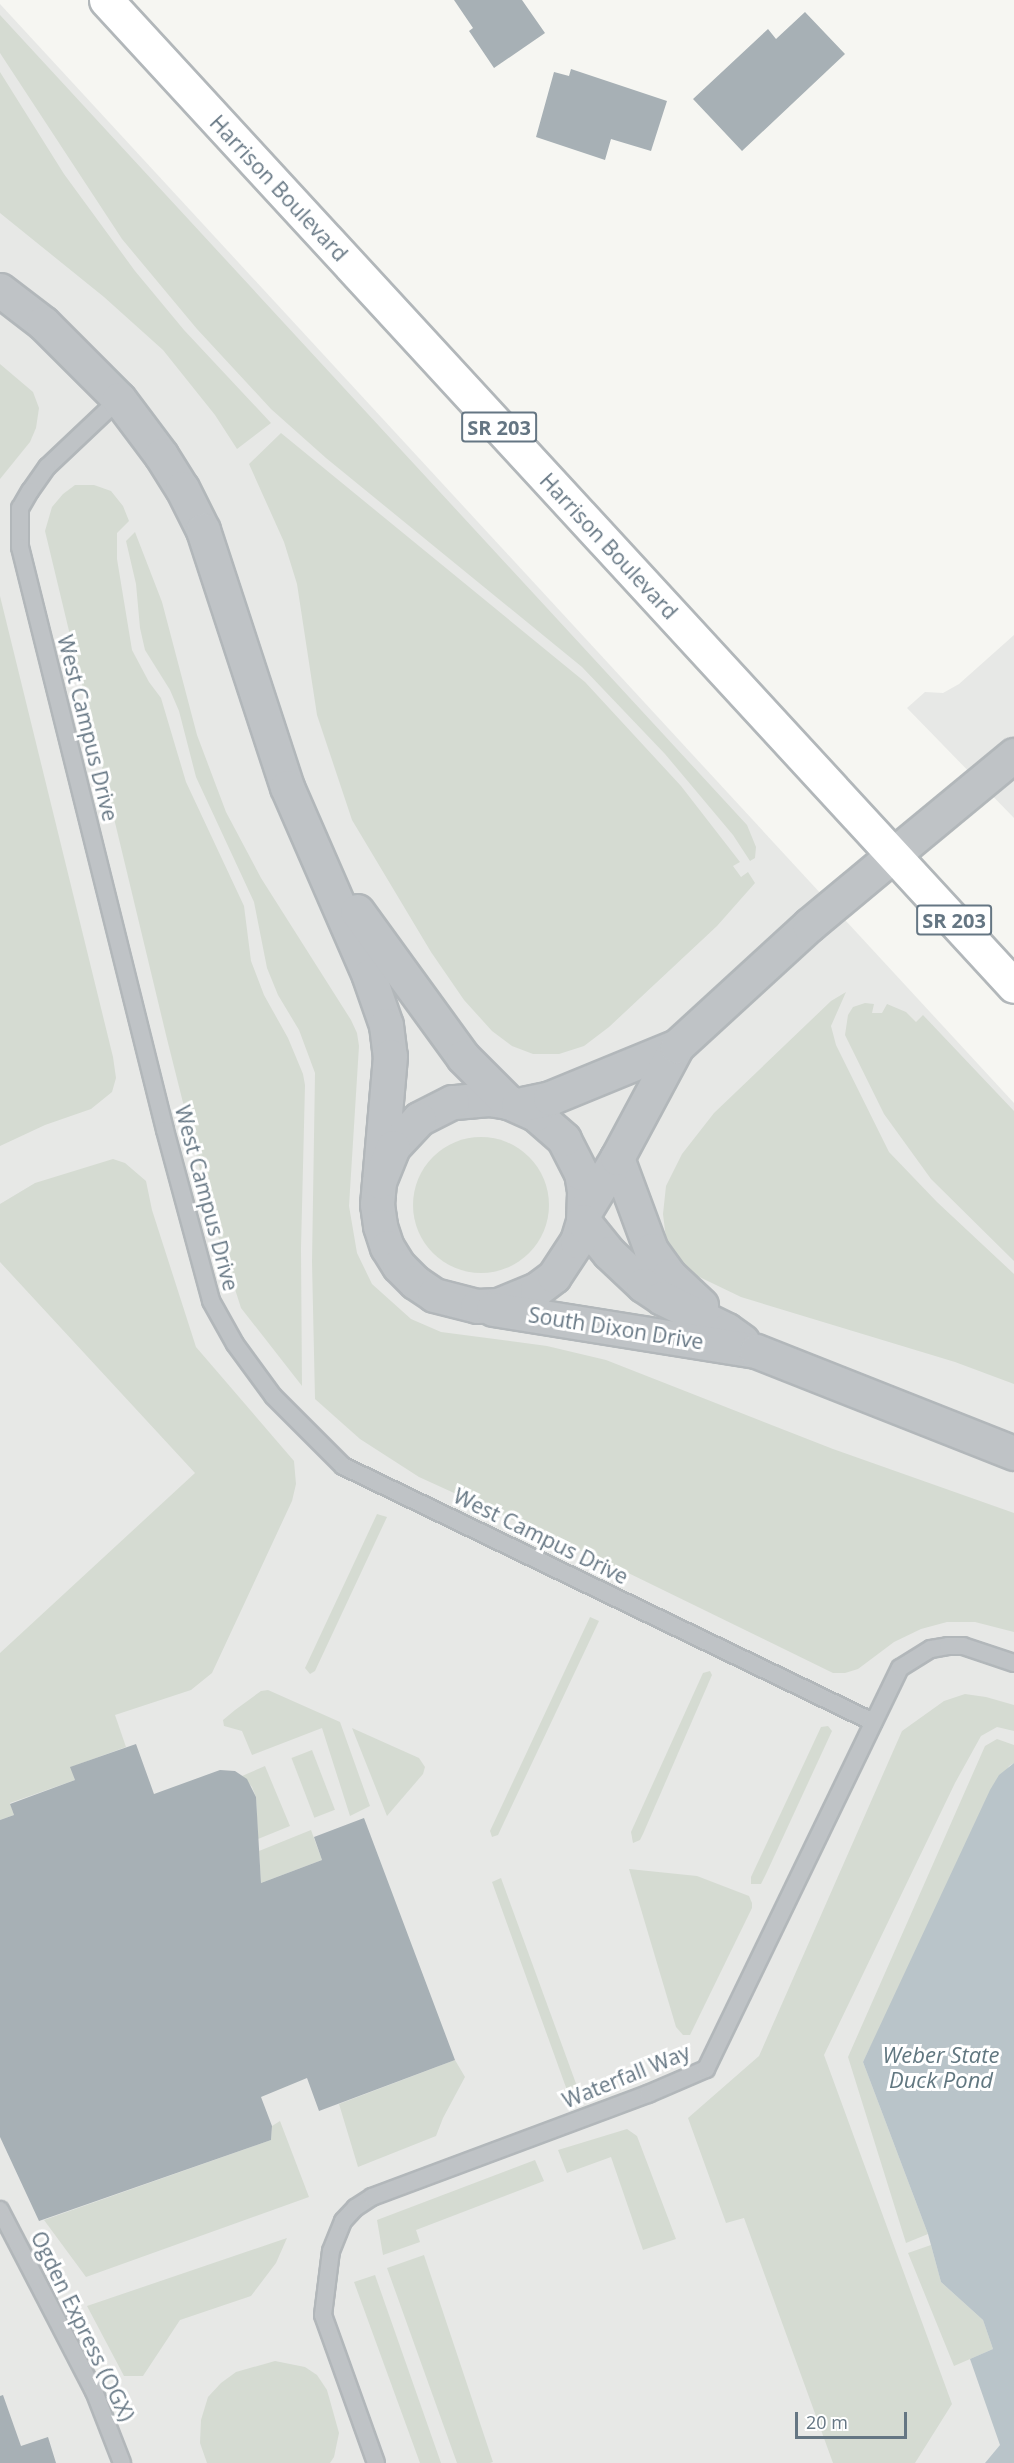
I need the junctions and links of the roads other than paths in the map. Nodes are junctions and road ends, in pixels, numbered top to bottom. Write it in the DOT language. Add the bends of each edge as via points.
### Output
graph roads {
  1 [pos="106,0"];
  2 [pos="0,291"];
  3 [pos="120,399"];
  4 [pos="1014,755"];
  5 [pos="893,855"];
  6 [pos="321,861"];
  7 [pos="1014,986"];
  8 [pos="677,1046"];
  9 [pos="513,1104"];
  10 [pos="617,1158"];
  11 [pos="379,1181"];
  12 [pos="584,1216"];
  13 [pos="477,1306"];
  14 [pos="727,1330"];
  15 [pos="756,1351"];
  16 [pos="1014,1453"];
  17 [pos="1014,1663"];
  18 [pos="873,1722"];
  19 [pos="0,2210"];
  20 [pos="122,2463"];
  21 [pos="376,2463"];
  1 -- 5 [label="main road, Harrison Boulevard / SR 203"];
  2 -- 3 [label="street" via="43,323"];
  3 -- 6 [label="street" via="182,488 203,530 287,787"];
  3 -- 18 [label="lane, West Campus Drive" via="46,467 20,508 20,547 211,1301 235,1344 273,1396 343,1466"];
  4 -- 5 [label="street"];
  5 -- 7 [label="main road, Harrison Boulevard / SR 203"];
  5 -- 8 [label="street" via="808,925"];
  6 -- 9 [label="street" via="463,1057"];
  6 -- 11 [label="street" via="386,1025 390,1056"];
  8 -- 9 [label="street" via="550,1098"];
  8 -- 10 [label="street"];
  9 -- 11 [label="street" via="489,1099 452,1102 419,1119 393,1147"];
  9 -- 12 [label="street" via="551,1125 564,1139 581,1173"];
  10 -- 12 [label="street"];
  10 -- 14 [label="street" via="651,1250 669,1275"];
  11 -- 13 [label="street" via="380,1226 399,1266 434,1295"];
  12 -- 13 [label="street" via="577,1241 554,1276 518,1299"];
  12 -- 14 [label="street, South Dixon Drive" via="609,1253 644,1285"];
  13 -- 15 [label="street, South Dixon Drive"];
  14 -- 15 [label="street, South Dixon Drive"];
  15 -- 16 [label="street, South Dixon Drive"];
  17 -- 18 [label="lane, Waterfall Way" via="963,1646 930,1649 900,1668"];
  18 -- 21 [label="lane, Waterfall Way" via="706,2069 372,2197 343,2222 331,2251 323,2315"];
  19 -- 20 [label="lane, Ogden Express (OGX)" via="94,2391"];
}
